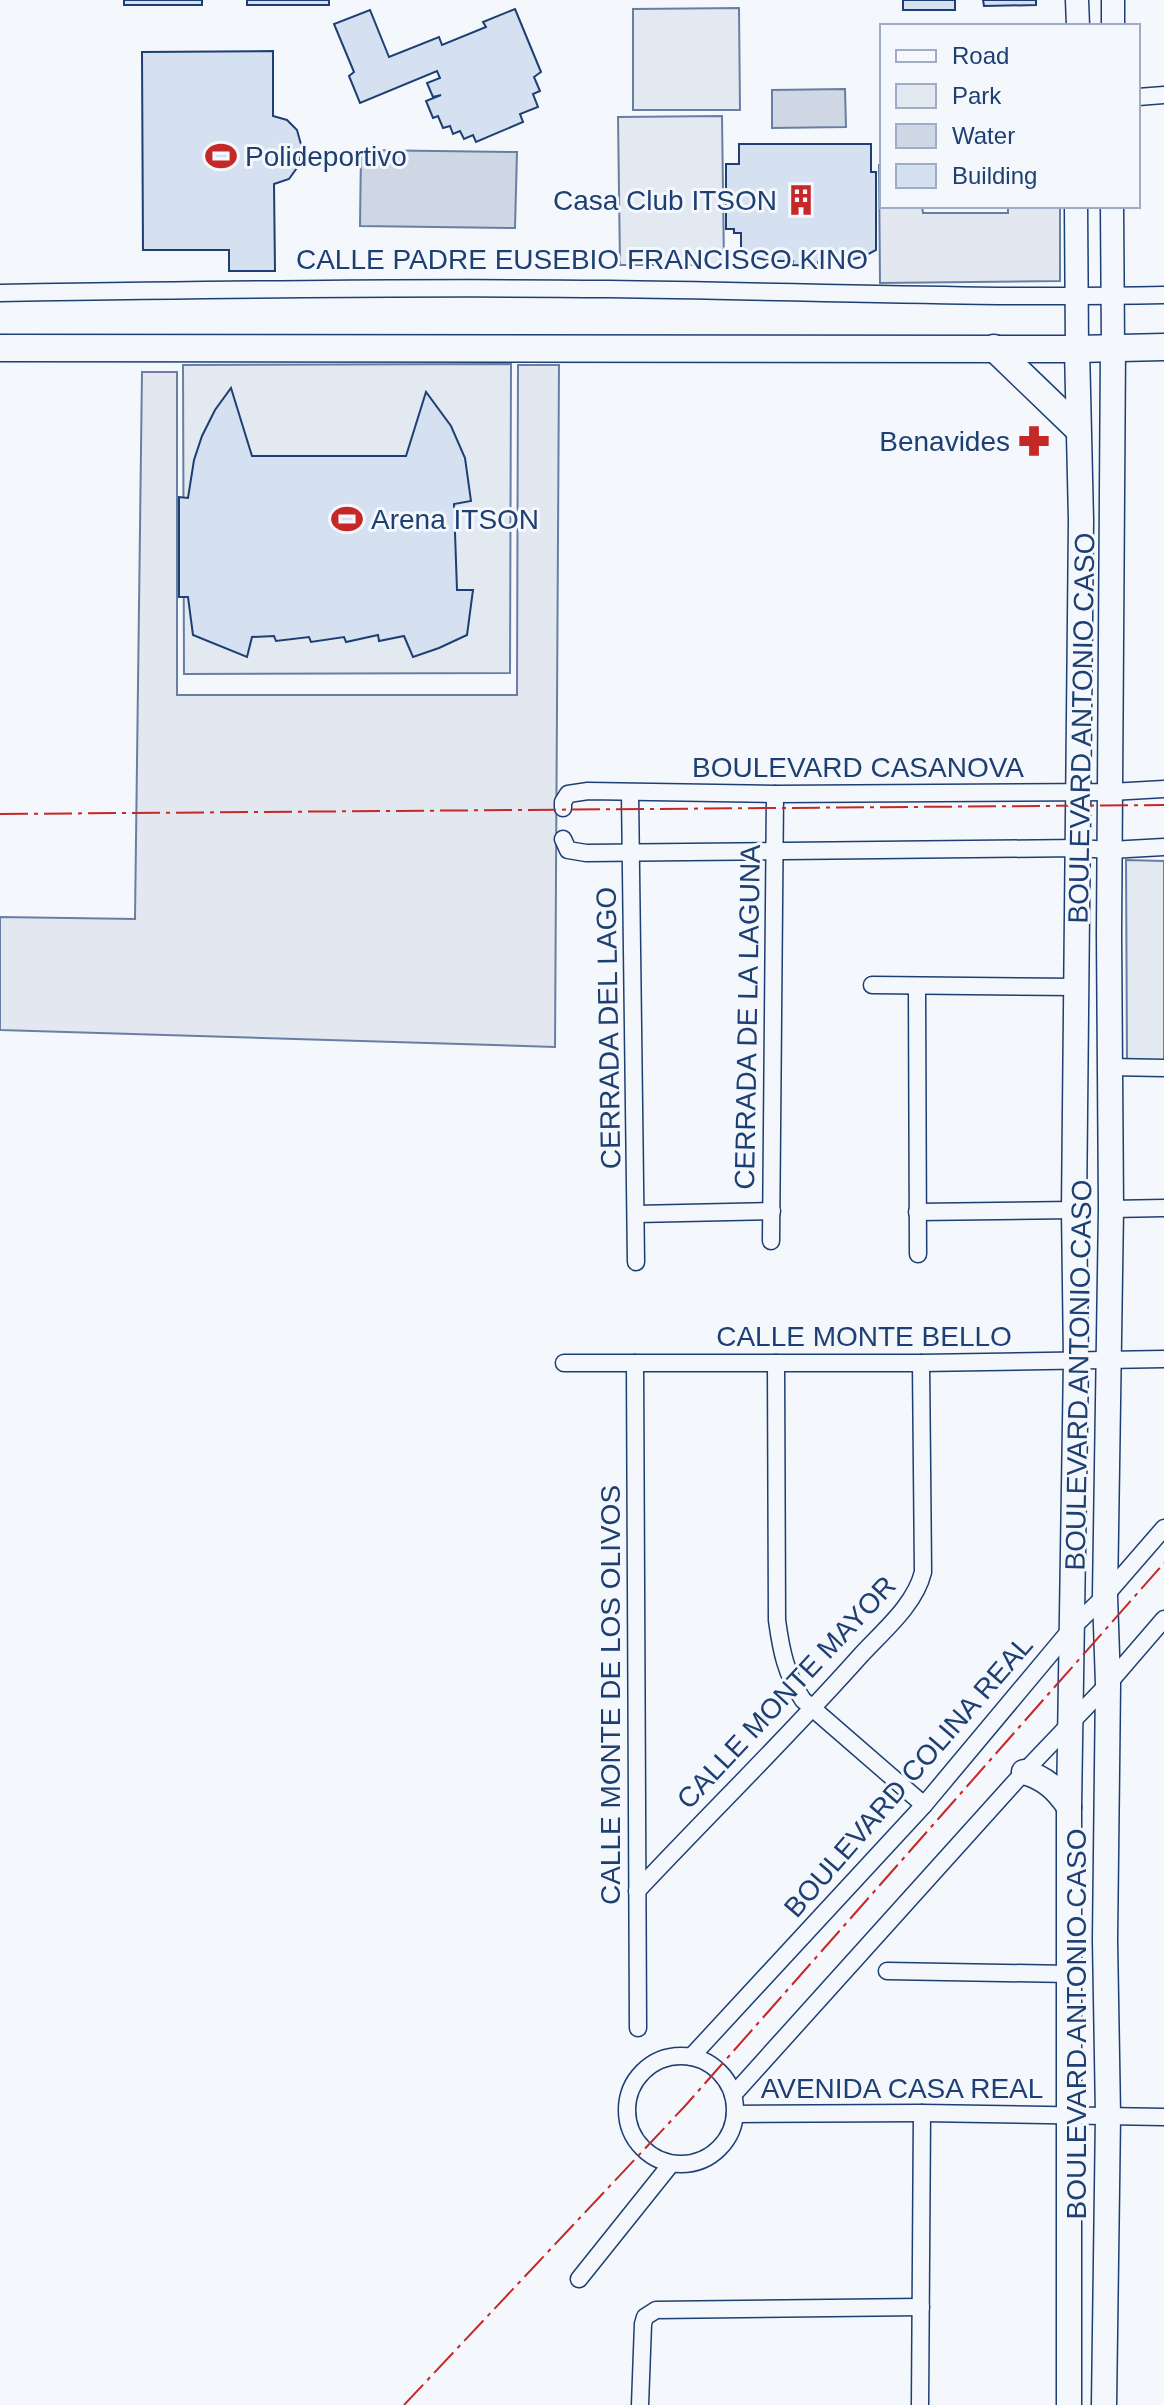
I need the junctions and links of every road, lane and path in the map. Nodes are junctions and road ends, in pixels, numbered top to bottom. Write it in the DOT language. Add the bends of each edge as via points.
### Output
graph roads {
  1 [pos="1077,0"];
  2 [pos="1113,0"];
  3 [pos="1078,24"];
  4 [pos="1113,24"];
  5 [pos="1164,95"];
  6 [pos="1140,97"];
  7 [pos="1076,208"];
  8 [pos="1112,208"];
  9 [pos="0,293"];
  10 [pos="1164,295"];
  11 [pos="1113,296"];
  12 [pos="1075,297"];
  13 [pos="1113,347"];
  14 [pos="1164,347"];
  15 [pos="0,348"];
  16 [pos="994,348"];
  17 [pos="1077,349"];
  18 [pos="1077,428"];
  19 [pos="1081,520"];
  20 [pos="1113,520"];
  21 [pos="1112,653"];
  22 [pos="1080,655"];
  23 [pos="1164,789"];
  24 [pos="1080,791"];
  25 [pos="1111,792"];
  26 [pos="630,793"];
  27 [pos="775,794"];
  28 [pos="563,808"];
  29 [pos="563,839"];
  30 [pos="1164,847"];
  31 [pos="1079,848"];
  32 [pos="1110,850"];
  33 [pos="775,851"];
  34 [pos="631,852"];
  35 [pos="872,985"];
  36 [pos="917,986"];
  37 [pos="1078,987"];
  38 [pos="1109,1067"];
  39 [pos="1164,1068"];
  40 [pos="1164,1208"];
  41 [pos="1111,1209"];
  42 [pos="1074,1210"];
  43 [pos="772,1211"];
  44 [pos="917,1212"];
  45 [pos="636,1214"];
  46 [pos="771,1241"];
  47 [pos="918,1254"];
  48 [pos="636,1262"];
  49 [pos="1164,1359"];
  50 [pos="1076,1360"];
  51 [pos="1110,1361"];
  52 [pos="564,1363"];
  53 [pos="635,1363"];
  54 [pos="776,1363"];
  55 [pos="921,1363"];
  56 [pos="1164,1528"];
  57 [pos="1105,1596"];
  58 [pos="1164,1619"];
  59 [pos="1072,1628"];
  60 [pos="1108,1684"];
  61 [pos="814,1709"];
  62 [pos="1070,1722"];
  63 [pos="1024,1772"];
  64 [pos="924,1805"];
  65 [pos="1069,1807"];
  66 [pos="637,1891"];
  67 [pos="887,1971"];
  68 [pos="1070,1974"];
  69 [pos="638,2028"];
  70 [pos="691,2057"];
  71 [pos="733,2095"];
  72 [pos="922,2113"];
  73 [pos="735,2114"];
  74 [pos="1069,2115"];
  75 [pos="1108,2115"];
  76 [pos="1164,2117"];
  77 [pos="671,2164"];
  78 [pos="579,2279"];
  79 [pos="921,2307"];
  80 [pos="640,2405"];
  81 [pos="920,2405"];
  82 [pos="1069,2405"];
  83 [pos="1104,2405"];
  1 -- 3 [label="street"];
  2 -- 4 [label="street"];
  5 -- 6 [label="street"];
  7 -- 12 [label="street"];
  8 -- 11 [label="street"];
  9 -- 12 [label="street, CALLE PADRE EUSEBIO FRANCISCO KINO" via="607,289"];
  10 -- 11 [label="street, CALLE PADRE EUSEBIO FRANCISCO KINO"];
  11 -- 12 [label="street, CALLE PADRE EUSEBIO FRANCISCO KINO"];
  11 -- 13 [label="street"];
  12 -- 17 [label="street"];
  13 -- 14 [label="main road"];
  13 -- 17 [label="main road"];
  13 -- 20 [label="main road, BOULEVARD ANTONIO CASO"];
  15 -- 16 [label="main road"];
  16 -- 17 [label="main road"];
  16 -- 18 [label="main road"];
  17 -- 18 [label="main road, BOULEVARD ANTONIO CASO"];
  18 -- 19 [label="main road, BOULEVARD ANTONIO CASO"];
  19 -- 20 [label="main road"];
  19 -- 22 [label="main road, BOULEVARD ANTONIO CASO"];
  20 -- 21 [label="main road, BOULEVARD ANTONIO CASO"];
  21 -- 22 [label="main road"];
  21 -- 25 [label="main road, BOULEVARD ANTONIO CASO"];
  22 -- 24 [label="main road, BOULEVARD ANTONIO CASO"];
  23 -- 25 [label="street, BOULEVARD CASANOVA"];
  24 -- 25 [label="street, BOULEVARD CASANOVA"];
  24 -- 27 [label="street, BOULEVARD CASANOVA"];
  24 -- 31 [label="main road, BOULEVARD ANTONIO CASO"];
  25 -- 32 [label="main road, BOULEVARD ANTONIO CASO"];
  26 -- 27 [label="street, BOULEVARD CASANOVA"];
  26 -- 28 [label="street, BOULEVARD CASANOVA" via="573,793"];
  26 -- 34 [label="street, CERRADA DEL LAGO"];
  27 -- 33 [label="street, CERRADA DE LA LAGUNA"];
  29 -- 34 [label="street" via="573,852"];
  30 -- 32 [label="street"];
  31 -- 32 [label="street"];
  31 -- 33 [label="street"];
  31 -- 37 [label="main road, BOULEVARD ANTONIO CASO"];
  32 -- 38 [label="main road, BOULEVARD ANTONIO CASO"];
  33 -- 34 [label="street"];
  33 -- 43 [label="street, CERRADA DE LA LAGUNA"];
  34 -- 45 [label="street, CERRADA DEL LAGO"];
  35 -- 36 [label="street"];
  36 -- 37 [label="street"];
  36 -- 44 [label="street"];
  37 -- 42 [label="main road, BOULEVARD ANTONIO CASO"];
  38 -- 39 [label="street"];
  38 -- 41 [label="main road, BOULEVARD ANTONIO CASO"];
  40 -- 41 [label="street"];
  41 -- 51 [label="main road, BOULEVARD ANTONIO CASO"];
  42 -- 44 [label="street"];
  42 -- 50 [label="main road, BOULEVARD ANTONIO CASO"];
  43 -- 45 [label="street"];
  43 -- 46 [label="street, CERRADA DE LA LAGUNA"];
  44 -- 47 [label="street"];
  45 -- 48 [label="street, CERRADA DEL LAGO"];
  49 -- 51 [label="street, CALLE MONTE BELLO"];
  50 -- 51 [label="street, CALLE MONTE BELLO"];
  50 -- 55 [label="street, CALLE MONTE BELLO"];
  50 -- 59 [label="main road, BOULEVARD ANTONIO CASO"];
  51 -- 57 [label="main road, BOULEVARD ANTONIO CASO"];
  52 -- 53 [label="street, CALLE MONTE BELLO"];
  53 -- 54 [label="street, CALLE MONTE BELLO"];
  53 -- 66 [label="street, CALLE MONTE DE LOS OLIVOS"];
  54 -- 55 [label="street, CALLE MONTE BELLO"];
  54 -- 61 [label="street" via="777,1620 790,1681"];
  55 -- 61 [label="street, CALLE MONTE MAYOR" via="920,1584"];
  56 -- 57 [label="street, BOULEVARD COLINA REAL"];
  57 -- 59 [label="street, BOULEVARD COLINA REAL"];
  57 -- 60 [label="main road, BOULEVARD ANTONIO CASO"];
  58 -- 60 [label="street"];
  59 -- 62 [label="main road, BOULEVARD ANTONIO CASO"];
  59 -- 64 [label="street, BOULEVARD COLINA REAL"];
  60 -- 62 [label="street"];
  60 -- 75 [label="main road, BOULEVARD ANTONIO CASO"];
  61 -- 64 [label="street"];
  61 -- 66 [label="street, CALLE MONTE MAYOR"];
  62 -- 63 [label="street"];
  62 -- 65 [label="main road, BOULEVARD ANTONIO CASO"];
  63 -- 65 [label="main road" via="1054,1787"];
  63 -- 71 [label="street"];
  64 -- 70 [label="street, BOULEVARD COLINA REAL"];
  65 -- 68 [label="main road, BOULEVARD ANTONIO CASO"];
  66 -- 69 [label="street, CALLE MONTE DE LOS OLIVOS"];
  67 -- 68 [label="street"];
  68 -- 74 [label="main road, BOULEVARD ANTONIO CASO"];
  70 -- 71 [label="street" via="722,2074"];
  70 -- 77 [label="street" via="663,2059 650,2066 628,2100 628,2121 636,2141"];
  71 -- 73 [label="street"];
  72 -- 73 [label="street, AVENIDA CASA REAL"];
  72 -- 74 [label="street, AVENIDA CASA REAL"];
  72 -- 79 [label="street"];
  73 -- 77 [label="street" via="729,2136 714,2154 693,2164"];
  74 -- 75 [label="street, AVENIDA CASA REAL"];
  74 -- 82 [label="main road, BOULEVARD ANTONIO CASO"];
  75 -- 76 [label="street, AVENIDA CASA REAL"];
  75 -- 83 [label="main road, BOULEVARD ANTONIO CASO"];
  77 -- 78 [label="street"];
  79 -- 80 [label="street" via="672,2308 650,2313 643,2324"];
  79 -- 81 [label="street"];
}
